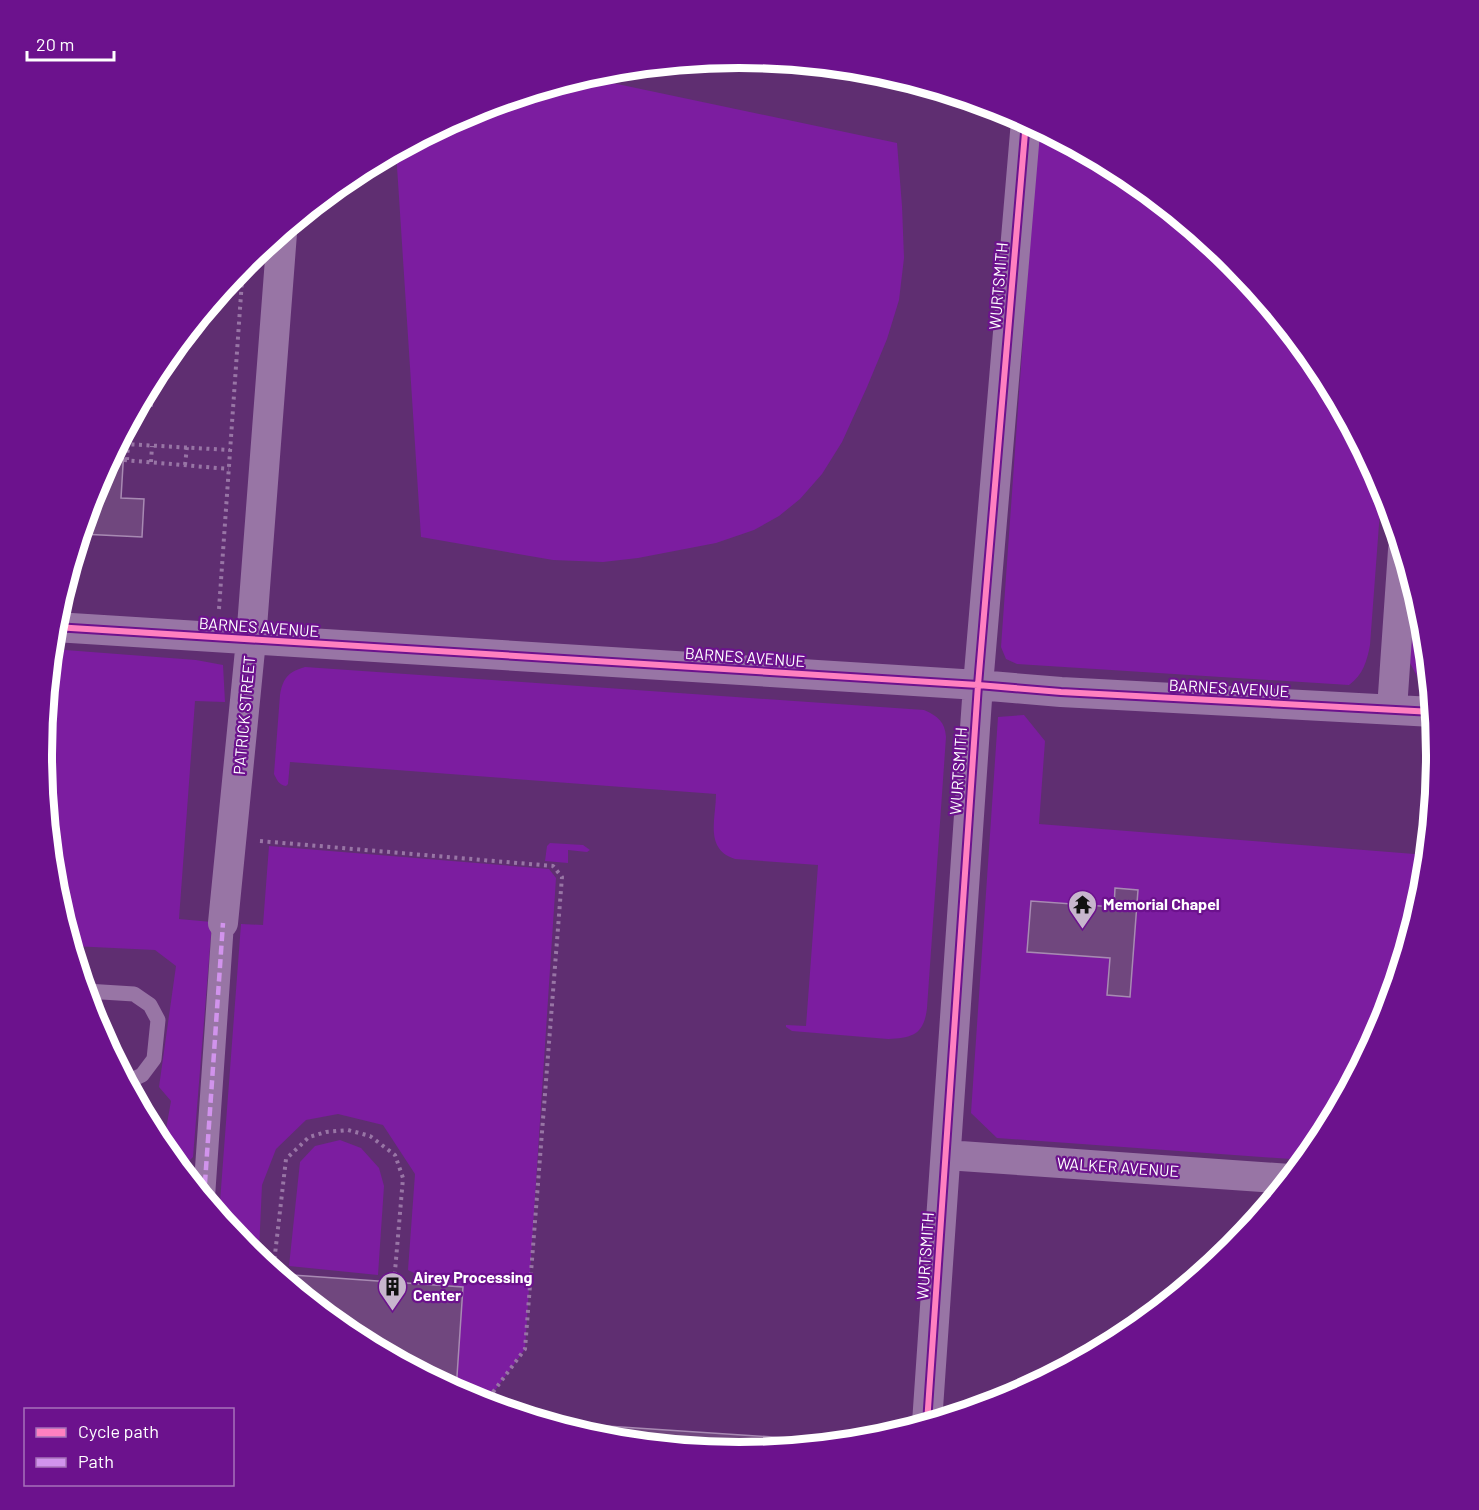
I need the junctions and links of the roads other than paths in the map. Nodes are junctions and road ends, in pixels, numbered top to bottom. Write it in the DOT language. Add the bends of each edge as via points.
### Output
graph roads {
  1 [pos="1025,131"];
  2 [pos="281,243"];
  3 [pos="1401,572"];
  4 [pos="65,628"];
  5 [pos="251,640"];
  6 [pos="978,685"];
  7 [pos="1392,710"];
  8 [pos="1425,712"];
  9 [pos="223,923"];
  10 [pos="95,992"];
  11 [pos="134,1079"];
  12 [pos="946,1155"];
  13 [pos="1281,1178"];
  14 [pos="205,1186"];
  15 [pos="928,1416"];
  1 -- 6 [label="street, WURTSMITH"];
  2 -- 5 [label="street, PATRICK STREET"];
  3 -- 7 [label="street"];
  4 -- 5 [label="street, BARNES AVENUE"];
  5 -- 6 [label="street, BARNES AVENUE"];
  5 -- 9 [label="street, PATRICK STREET"];
  6 -- 7 [label="street, BARNES AVENUE"];
  6 -- 12 [label="street, WURTSMITH"];
  7 -- 8 [label="street, BARNES AVENUE"];
  9 -- 14 [label="street, PATRICK STREET"];
  10 -- 11 [label="lane" via="134,994 150,1005 158,1020 154,1059"];
  12 -- 13 [label="street, WALKER AVENUE"];
  12 -- 15 [label="street, WURTSMITH"];
}
